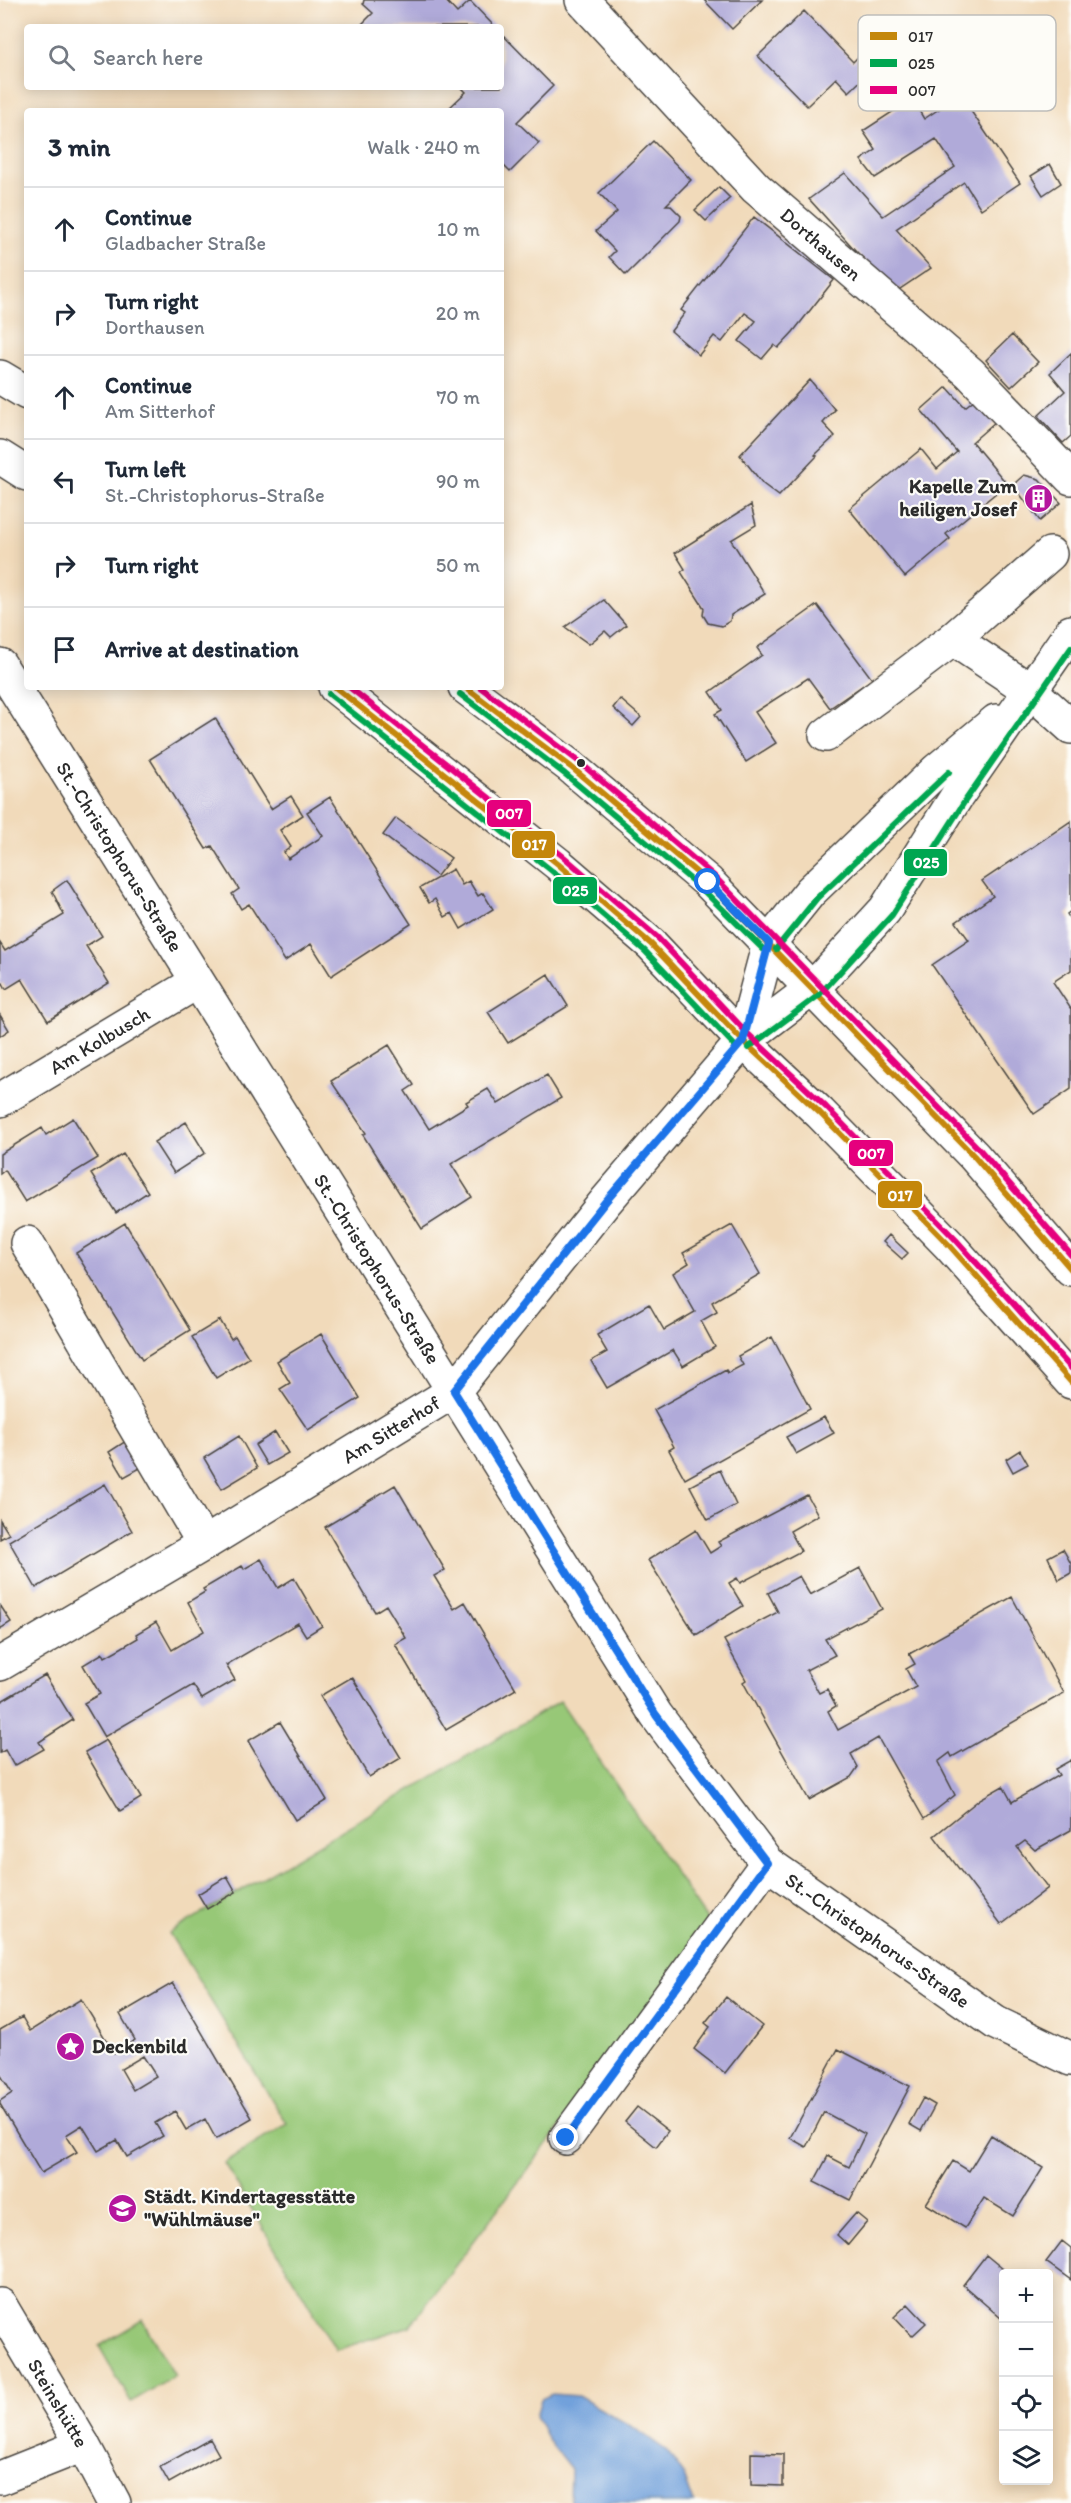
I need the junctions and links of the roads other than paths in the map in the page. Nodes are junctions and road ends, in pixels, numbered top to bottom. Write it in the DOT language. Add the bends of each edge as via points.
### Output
graph roads {
  1 [pos="582,0"];
  2 [pos="0,377"];
  3 [pos="24,391"];
  4 [pos="0,457"];
  5 [pos="24,472"];
  6 [pos="1071,478"];
  7 [pos="1050,555"];
  8 [pos="1071,632"];
  9 [pos="953,639"];
  10 [pos="0,665"];
  11 [pos="339,690"];
  12 [pos="469,690"];
  13 [pos="1031,691"];
  14 [pos="1071,727"];
  15 [pos="826,735"];
  16 [pos="769,943"];
  17 [pos="197,982"];
  18 [pos="813,988"];
  19 [pos="743,1041"];
  20 [pos="0,1100"];
  21 [pos="27,1243"];
  22 [pos="1071,1269"];
  23 [pos="1071,1382"];
  24 [pos="454,1391"];
  25 [pos="204,1544"];
  26 [pos="0,1664"];
  27 [pos="767,1863"];
  28 [pos="1071,2059"];
  29 [pos="566,2138"];
  30 [pos="0,2305"];
  31 [pos="83,2445"];
  32 [pos="0,2478"];
  33 [pos="114,2503"];
  1 -- 6 [label="street, Dorthausen" via="756,188 970,374"];
  2 -- 3 [label="street"];
  4 -- 5 [label="street"];
  7 -- 9 [label="street"];
  8 -- 13 [label="street"];
  9 -- 13 [label="street"];
  9 -- 15 [label="street"];
  10 -- 17 [label="street, St.-Christophorus-Straße"];
  11 -- 19 [label="street" via="558,864 651,944"];
  12 -- 16 [label="street" via="571,767 690,867"];
  13 -- 14 [label="street"];
  13 -- 16 [label="street" via="937,770 810,892"];
  13 -- 18 [label="street" via="957,796 885,910"];
  16 -- 18 [label="street"];
  16 -- 19 [label="street"];
  17 -- 20 [label="street, Am Kolbusch"];
  17 -- 24 [label="street, St.-Christophorus-Straße"];
  18 -- 19 [label="street"];
  18 -- 22 [label="street" via="974,1156"];
  19 -- 23 [label="street" via="820,1113 950,1246"];
  19 -- 24 [label="street, Am Sitterhof" via="606,1201"];
  21 -- 25 [label="street"];
  24 -- 25 [label="street, Am Sitterhof"];
  24 -- 27 [label="street, St.-Christophorus-Straße" via="656,1715"];
  25 -- 26 [label="street, Am Sitterhof"];
  27 -- 28 [label="street, St.-Christophorus-Straße" via="996,2023"];
  27 -- 29 [label="street"];
  30 -- 31 [label="street, Steinshütte"];
  31 -- 32 [label="street"];
  31 -- 33 [label="street, Steinshütte"];
}
